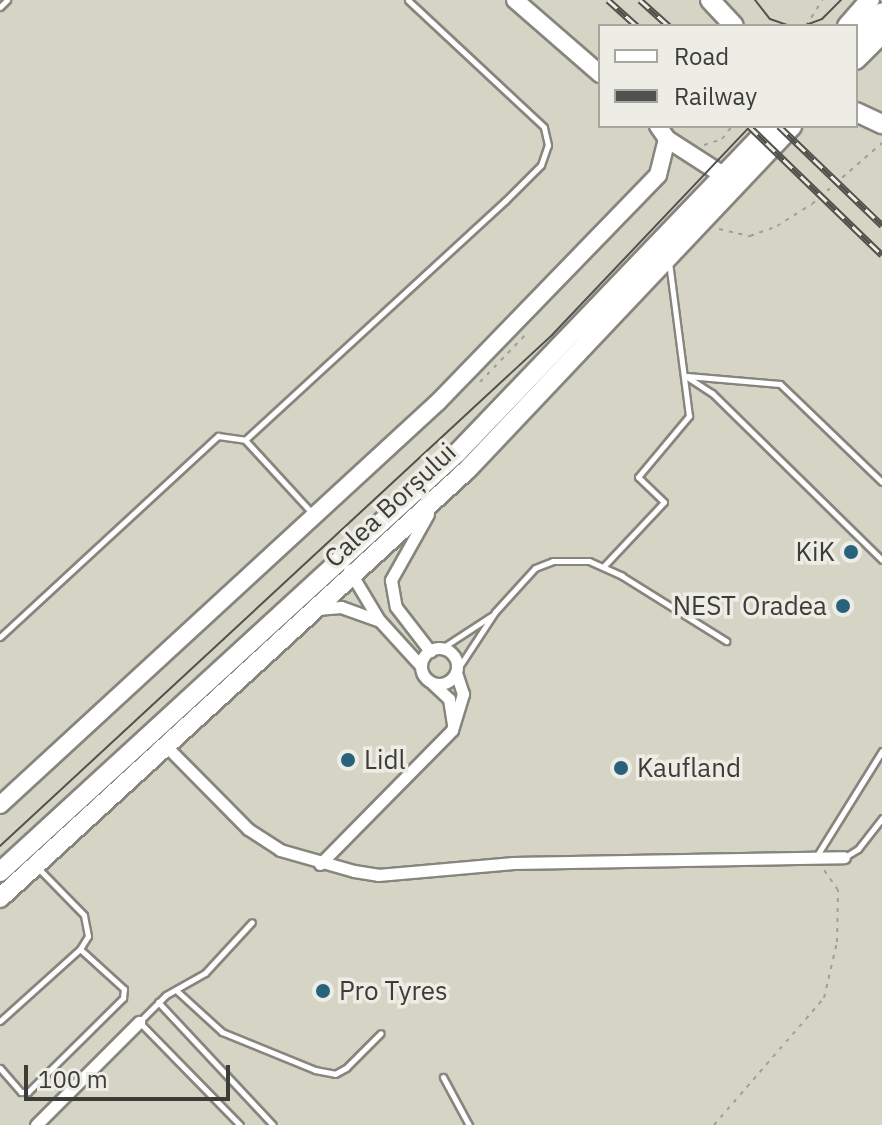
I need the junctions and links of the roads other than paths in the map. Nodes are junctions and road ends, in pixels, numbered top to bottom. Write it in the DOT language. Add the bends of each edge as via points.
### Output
graph roads {
  1 [pos="7,0"];
  2 [pos="408,0"];
  3 [pos="515,0"];
  4 [pos="710,0"];
  5 [pos="870,0"];
  6 [pos="0,7"];
  7 [pos="882,12"];
  8 [pos="732,24"];
  9 [pos="853,24"];
  10 [pos="858,24"];
  11 [pos="882,34"];
  12 [pos="858,58"];
  13 [pos="598,72"];
  14 [pos="858,113"];
  15 [pos="882,124"];
  16 [pos="769,128"];
  17 [pos="798,128"];
  18 [pos="663,132"];
  19 [pos="723,175"];
  20 [pos="668,258"];
  21 [pos="686,376"];
  22 [pos="245,440"];
  23 [pos="882,482"];
  24 [pos="442,493"];
  25 [pos="314,515"];
  26 [pos="882,560"];
  27 [pos="603,567"];
  28 [pos="347,568"];
  29 [pos="316,609"];
  30 [pos="495,612"];
  31 [pos="380,621"];
  32 [pos="0,637"];
  33 [pos="726,641"];
  34 [pos="436,649"];
  35 [pos="421,666"];
  36 [pos="456,672"];
  37 [pos="433,683"];
  38 [pos="452,730"];
  39 [pos="159,738"];
  40 [pos="882,751"];
  41 [pos="0,805"];
  42 [pos="882,818"];
  43 [pos="844,857"];
  44 [pos="816,858"];
  45 [pos="320,864"];
  46 [pos="36,865"];
  47 [pos="0,872"];
  48 [pos="0,898"];
  49 [pos="252,922"];
  50 [pos="80,949"];
  51 [pos="177,991"];
  52 [pos="158,1002"];
  53 [pos="0,1021"];
  54 [pos="139,1022"];
  55 [pos="381,1033"];
  56 [pos="0,1068"];
  57 [pos="443,1077"];
  58 [pos="36,1125"];
  59 [pos="240,1125"];
  60 [pos="273,1125"];
  61 [pos="469,1125"];
  1 -- 6 [label="lane"];
  2 -- 22 [label="lane" via="544,127 548,145 541,165"];
  3 -- 13 [label="street"];
  4 -- 8 [label="main road"];
  5 -- 9 [label="main road"];
  7 -- 10 [label="main road"];
  11 -- 12 [label="main road"];
  14 -- 15 [label="main road"];
  16 -- 19 [label="main road, Calea Borșului"];
  17 -- 20 [label="main road, Calea Borșului"];
  18 -- 19 [label="street"];
  18 -- 25 [label="street" via="658,175 438,402"];
  19 -- 28 [label="main road, Calea Borșului"];
  20 -- 21 [label="lane"];
  20 -- 24 [label="main road, Calea Borșului"];
  21 -- 23 [label="lane" via="780,384"];
  21 -- 26 [label="lane" via="712,393"];
  21 -- 27 [label="lane" via="690,407 685,424 638,477 664,502"];
  22 -- 25 [label="lane"];
  22 -- 32 [label="lane" via="218,436"];
  24 -- 28 [label="main road, Calea Borșului"];
  24 -- 34 [label="street" via="395,565 391,580 396,607"];
  25 -- 41 [label="street"];
  27 -- 30 [label="lane" via="569,560 535,568"];
  27 -- 33 [label="lane" via="656,594"];
  28 -- 29 [label="main road, Calea Borșului"];
  28 -- 31 [label="street"];
  28 -- 39 [label="main road, Calea Borșului"];
  29 -- 31 [label="street" via="341,607"];
  29 -- 39 [label="main road, Calea Borșului"];
  30 -- 34 [label="lane"];
  30 -- 36 [label="lane"];
  31 -- 35 [label="street"];
  34 -- 35 [label="street"];
  34 -- 36 [label="street" via="454,656"];
  35 -- 37 [label="street"];
  36 -- 37 [label="street" via="445,683"];
  36 -- 38 [label="street" via="463,694"];
  37 -- 38 [label="street" via="449,699"];
  38 -- 45 [label="street"];
  39 -- 45 [label="street" via="248,829 280,850"];
  39 -- 46 [label="main road, Calea Borșului"];
  39 -- 47 [label="main road, Calea Borșului"];
  40 -- 44 [label="lane"];
  42 -- 43 [label="lane" via="858,849"];
  43 -- 44 [label="street"];
  44 -- 45 [label="street" via="513,863 378,875"];
  46 -- 48 [label="main road, Calea Borșului"];
  46 -- 50 [label="lane" via="84,915 89,926"];
  49 -- 51 [label="lane" via="205,973"];
  50 -- 53 [label="lane"];
  50 -- 56 [label="lane" via="124,989 123,998 28,1092 21,1092"];
  51 -- 52 [label="lane"];
  51 -- 55 [label="lane" via="233,1038 315,1070 335,1074 346,1068"];
  52 -- 54 [label="lane"];
  52 -- 60 [label="lane"];
  54 -- 58 [label="street"];
  54 -- 59 [label="lane"];
  57 -- 61 [label="lane"];
}
